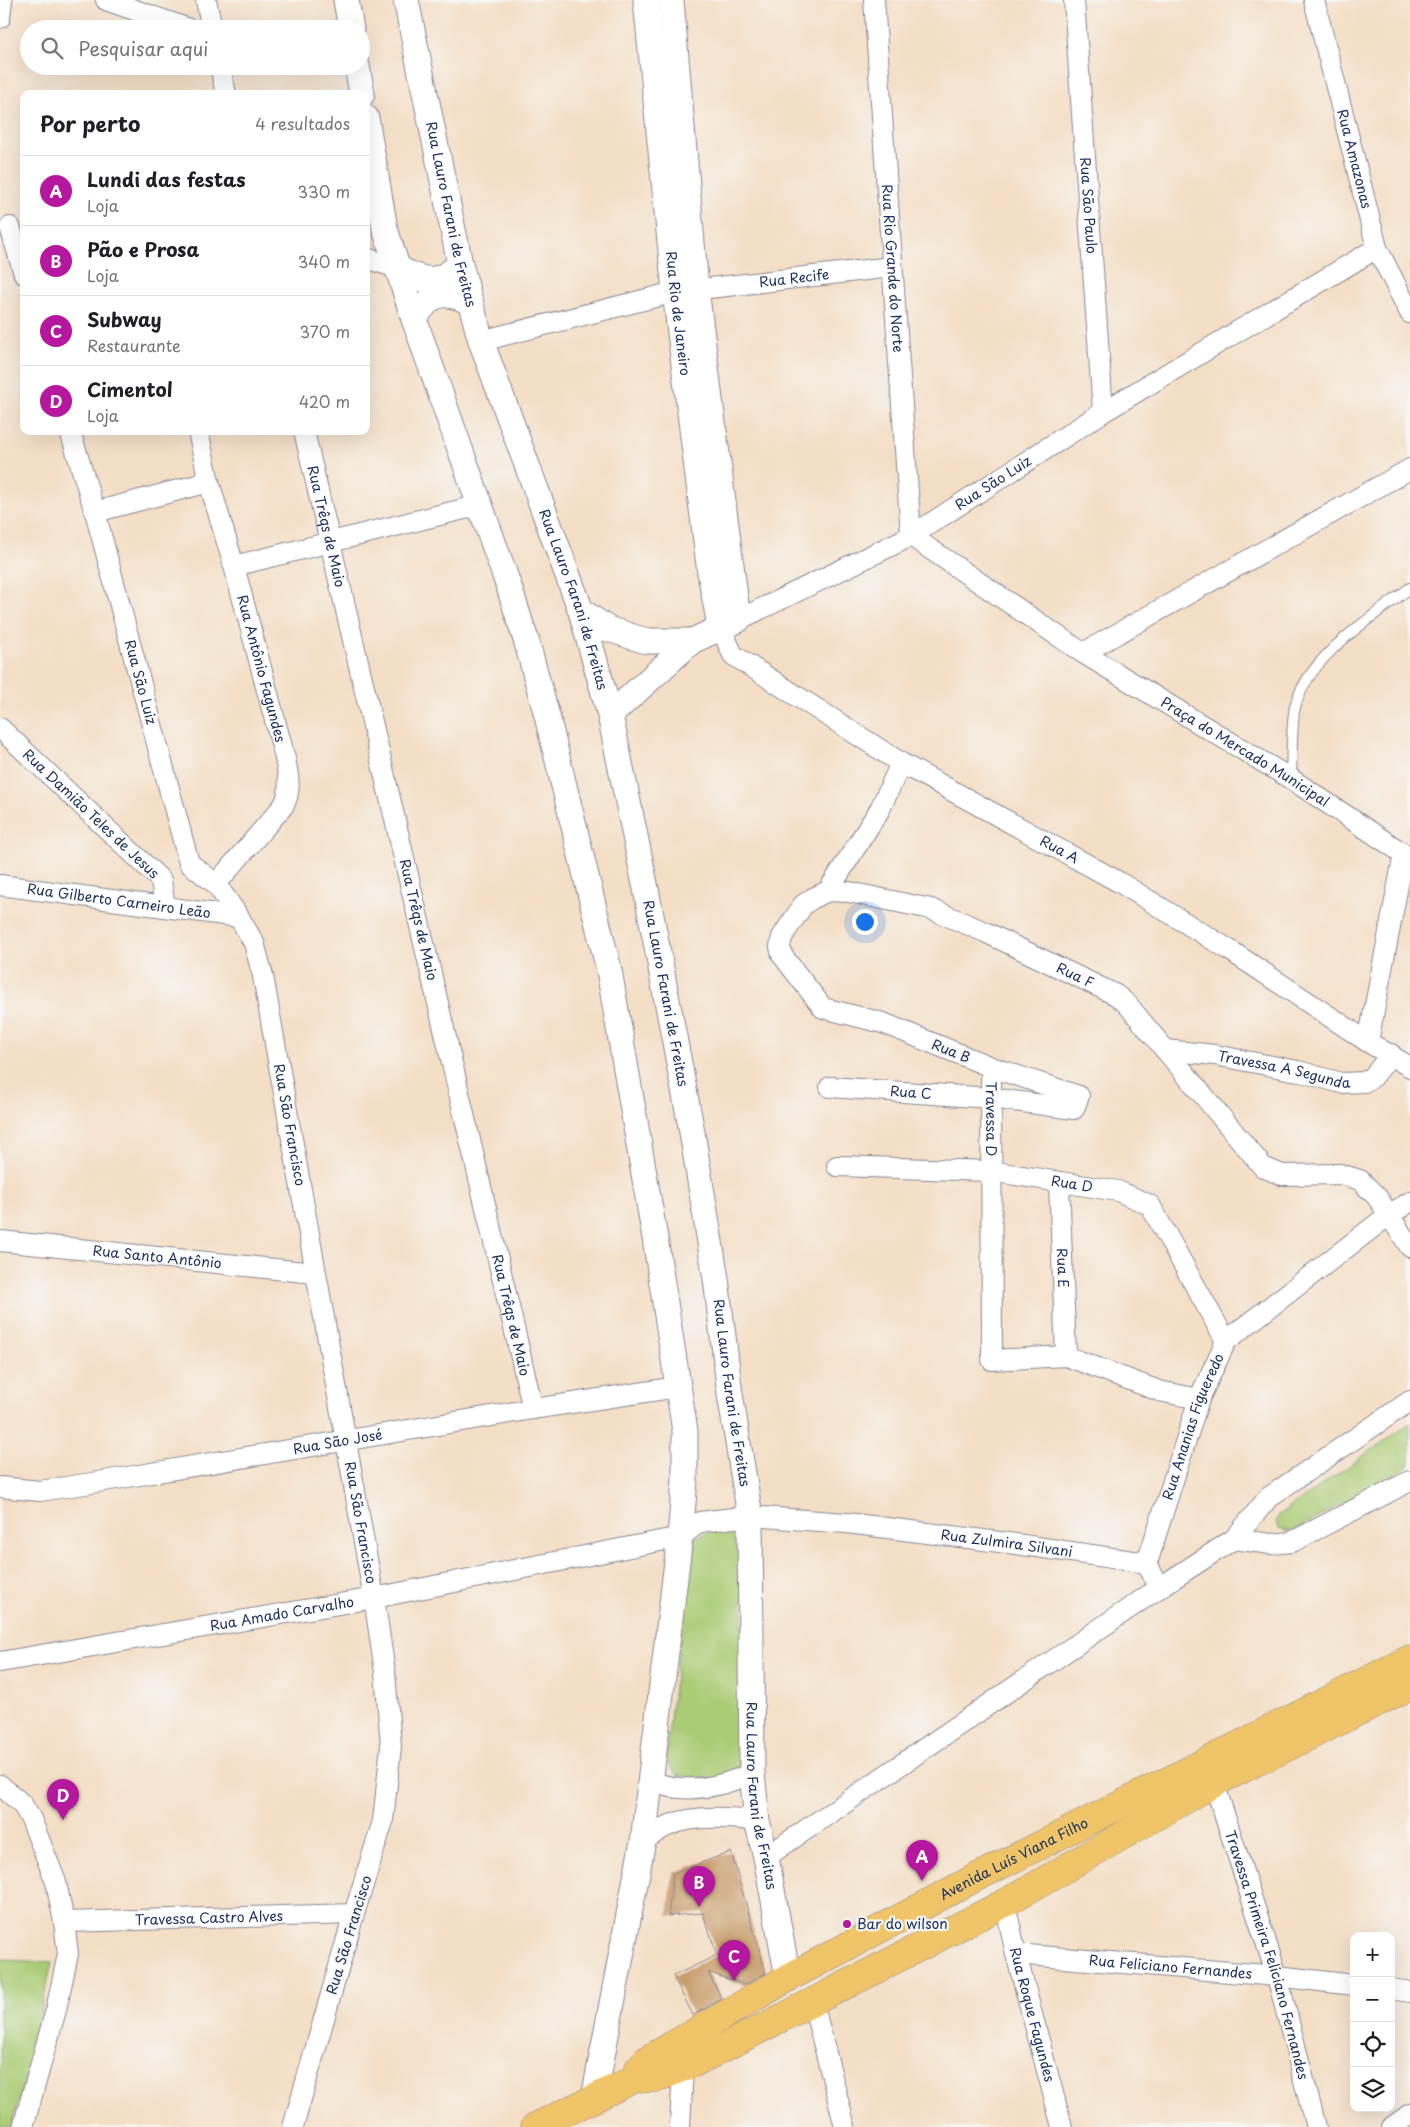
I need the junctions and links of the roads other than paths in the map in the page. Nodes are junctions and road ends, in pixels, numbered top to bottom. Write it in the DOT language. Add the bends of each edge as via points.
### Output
graph roads {
  1 [pos="2,0"];
  2 [pos="106,0"];
  3 [pos="206,0"];
  4 [pos="346,0"];
  5 [pos="406,0"];
  6 [pos="646,0"];
  7 [pos="671,0"];
  8 [pos="874,0"];
  9 [pos="1074,0"];
  10 [pos="1314,0"];
  11 [pos="0,18"];
  12 [pos="163,20"];
  13 [pos="210,20"];
  14 [pos="349,20"];
  15 [pos="222,75"];
  16 [pos="359,75"];
  17 [pos="225,90"];
  18 [pos="361,90"];
  19 [pos="370,141"];
  20 [pos="11,228"];
  21 [pos="1377,248"];
  22 [pos="370,259"];
  23 [pos="20,260"];
  24 [pos="460,264"];
  25 [pos="892,267"];
  26 [pos="397,268"];
  27 [pos="686,290"];
  28 [pos="470,302"];
  29 [pos="1410,312"];
  30 [pos="414,319"];
  31 [pos="481,341"];
  32 [pos="1103,412"];
  33 [pos="71,435"];
  34 [pos="199,435"];
  35 [pos="305,435"];
  36 [pos="1410,470"];
  37 [pos="209,482"];
  38 [pos="480,505"];
  39 [pos="94,512"];
  40 [pos="911,536"];
  41 [pos="331,543"];
  42 [pos="234,566"];
  43 [pos="1410,588"];
  44 [pos="581,611"];
  45 [pos="729,623"];
  46 [pos="692,641"];
  47 [pos="1083,653"];
  48 [pos="610,715"];
  49 [pos="0,728"];
  50 [pos="901,763"];
  51 [pos="1291,779"];
  52 [pos="1407,853"];
  53 [pos="189,863"];
  54 [pos="161,880"];
  55 [pos="216,884"];
  56 [pos="0,885"];
  57 [pos="828,891"];
  58 [pos="165,907"];
  59 [pos="239,916"];
  60 [pos="1368,1042"];
  61 [pos="1165,1050"];
  62 [pos="1391,1054"];
  63 [pos="991,1067"];
  64 [pos="1410,1067"];
  65 [pos="830,1087"];
  66 [pos="1078,1096"];
  67 [pos="991,1098"];
  68 [pos="837,1166"];
  69 [pos="990,1171"];
  70 [pos="1059,1182"];
  71 [pos="1410,1202"];
  72 [pos="1390,1214"];
  73 [pos="0,1241"];
  74 [pos="1410,1247"];
  75 [pos="315,1273"];
  76 [pos="1226,1342"];
  77 [pos="1066,1356"];
  78 [pos="678,1387"];
  79 [pos="1199,1400"];
  80 [pos="1410,1401"];
  81 [pos="532,1409"];
  82 [pos="346,1441"];
  83 [pos="1410,1481"];
  84 [pos="0,1486"];
  85 [pos="750,1516"];
  86 [pos="680,1537"];
  87 [pos="1234,1539"];
  88 [pos="1147,1563"];
  89 [pos="1159,1588"];
  90 [pos="374,1598"];
  91 [pos="1410,1659"];
  92 [pos="0,1662"];
  93 [pos="1410,1686"];
  94 [pos="752,1772"];
  95 [pos="651,1781"];
  96 [pos="1214,1783"];
  97 [pos="0,1785"];
  98 [pos="757,1821"];
  99 [pos="643,1841"];
  100 [pos="766,1857"];
  101 [pos="1006,1903"];
  102 [pos="354,1914"];
  103 [pos="64,1922"];
  104 [pos="1016,1954"];
  105 [pos="1276,1976"];
  106 [pos="788,1978"];
  107 [pos="1350,1985"];
  108 [pos="1395,1990"];
  109 [pos="1410,1992"];
  110 [pos="806,2006"];
  111 [pos="683,2068"];
  112 [pos="634,2079"];
  113 [pos="594,2098"];
  114 [pos="1410,2114"];
  115 [pos="23,2127"];
  116 [pos="293,2127"];
  117 [pos="535,2127"];
  118 [pos="583,2127"];
  119 [pos="680,2127"];
  120 [pos="845,2127"];
  121 [pos="1062,2127"];
  122 [pos="1316,2127"];
  123 [pos="1392,2127"];
  1 -- 11 [label="street"];
  2 -- 12 [label="street"];
  3 -- 13 [label="street"];
  4 -- 14 [label="street"];
  5 -- 24 [label="street, Rua Lauro Farani de Freitas"];
  6 -- 27 [label="street, Rua Rio de Janeiro"];
  7 -- 27 [label="street, Rua Rio de Janeiro"];
  8 -- 25 [label="street, Rua Rio Grande do Norte"];
  9 -- 32 [label="street, Rua São Paulo"];
  10 -- 21 [label="street, Rua Amazonas"];
  15 -- 17 [label="street"];
  16 -- 18 [label="street"];
  19 -- 26 [label="street" via="385,229"];
  20 -- 23 [label="street"];
  21 -- 29 [label="street, Rua Amazonas"];
  21 -- 32 [label="street, Rua São Luiz"];
  22 -- 26 [label="street"];
  24 -- 26 [label="street" via="440,279 415,276"];
  24 -- 28 [label="street, Rua Lauro Farani de Freitas"];
  25 -- 27 [label="street, Rua Recife"];
  25 -- 40 [label="street, Rua Rio Grande do Norte"];
  26 -- 30 [label="street"];
  27 -- 31 [label="street, Rua Recife"];
  27 -- 45 [label="street, Rua Rio de Janeiro" via="710,573"];
  28 -- 30 [label="street" via="454,294 442,294 426,301"];
  28 -- 31 [label="street, Rua Lauro Farani de Freitas"];
  30 -- 38 [label="street"];
  31 -- 44 [label="street, Rua Lauro Farani de Freitas"];
  32 -- 40 [label="street, Rua São Luiz"];
  33 -- 39 [label="street, Rua São Luiz"];
  34 -- 37 [label="street, Rua Antônio Fagundes"];
  35 -- 41 [label="street, Rua Trêqs de Maio"];
  36 -- 47 [label="street"];
  37 -- 39 [label="street"];
  37 -- 42 [label="street, Rua Antônio Fagundes"];
  38 -- 41 [label="street"];
  38 -- 78 [label="street" via="537,679 609,970"];
  39 -- 53 [label="street, Rua São Luiz"];
  40 -- 45 [label="street, Rua São Luiz"];
  40 -- 47 [label="street, Praça do Mercado Municipal"];
  41 -- 42 [label="street"];
  41 -- 81 [label="street, Rua Trêqs de Maio"];
  42 -- 55 [label="street, Rua Antônio Fagundes" via="285,758 289,795 282,808"];
  43 -- 51 [label="lane" via="1338,644 1303,684 1294,708"];
  44 -- 46 [label="street" via="608,629 646,641"];
  44 -- 48 [label="street, Rua Lauro Farani de Freitas"];
  45 -- 46 [label="street, Rua São Luiz"];
  45 -- 50 [label="street, Rua A" via="733,655"];
  46 -- 48 [label="street, Rua São Luiz"];
  47 -- 51 [label="street, Praça do Mercado Municipal"];
  48 -- 85 [label="street, Rua Lauro Farani de Freitas" via="692,1132"];
  49 -- 54 [label="street, Rua Damião Teles de Jesus"];
  50 -- 57 [label="street" via="880,808"];
  50 -- 60 [label="street, Rua A" via="1119,882"];
  51 -- 52 [label="street, Praça do Mercado Municipal"];
  52 -- 60 [label="street"];
  53 -- 54 [label="street"];
  53 -- 55 [label="street"];
  54 -- 58 [label="street, Rua Damião Teles de Jesus"];
  55 -- 59 [label="street"];
  56 -- 58 [label="street, Rua Gilberto Carneiro Leão"];
  57 -- 61 [label="street, Rua F" via="884,898 930,909 1091,982 1127,1004"];
  57 -- 63 [label="street, Rua B" via="803,905 782,937 780,947 782,955 824,1008 883,1023"];
  58 -- 59 [label="street, Rua Gilberto Carneiro Leão"];
  59 -- 75 [label="street, Rua São Francisco" via="254,943 263,976"];
  60 -- 62 [label="street, Rua A"];
  61 -- 62 [label="street, Travessa A Segunda" via="1214,1055 1341,1083 1364,1082 1373,1077"];
  61 -- 72 [label="street, Rua F" via="1263,1167 1282,1174 1352,1176 1370,1188"];
  62 -- 64 [label="street, Rua A"];
  63 -- 66 [label="street, Rua B"];
  63 -- 67 [label="street, Travessa D"];
  65 -- 67 [label="street, Rua C"];
  66 -- 67 [label="street, Rua C" via="1074,1109"];
  67 -- 69 [label="street, Travessa D"];
  68 -- 69 [label="street, Rua D"];
  69 -- 70 [label="street, Rua D"];
  69 -- 77 [label="street, Travessa D" via="992,1360"];
  70 -- 76 [label="street, Rua D" via="1118,1191 1150,1205"];
  70 -- 77 [label="street, Rua E"];
  71 -- 72 [label="street, Rua Ananias Figueredo"];
  72 -- 74 [label="street, Rua F"];
  72 -- 76 [label="street, Rua Ananias Figueredo"];
  73 -- 75 [label="street, Rua Santo Antônio"];
  75 -- 82 [label="street, Rua São Francisco"];
  76 -- 79 [label="street, Rua Ananias Figueredo"];
  77 -- 79 [label="street" via="1159,1390"];
  78 -- 81 [label="street, Rua São José"];
  78 -- 86 [label="street" via="685,1431"];
  79 -- 88 [label="street, Rua Ananias Figueredo"];
  80 -- 87 [label="street" via="1269,1497"];
  81 -- 82 [label="street, Rua São José"];
  82 -- 84 [label="street, Rua São José" via="40,1490"];
  82 -- 90 [label="street, Rua São Francisco"];
  83 -- 87 [label="street" via="1292,1542 1271,1544"];
  85 -- 86 [label="street, Rua Zulmira Silvani" via="700,1522"];
  85 -- 88 [label="street, Rua Zulmira Silvani" via="847,1522"];
  85 -- 94 [label="street, Rua Lauro Farani de Freitas"];
  86 -- 90 [label="street, Rua Amado Carvalho"];
  86 -- 95 [label="street"];
  87 -- 89 [label="street"];
  88 -- 89 [label="street"];
  89 -- 100 [label="street"];
  90 -- 92 [label="street, Rua Amado Carvalho"];
  90 -- 102 [label="street, Rua São Francisco" via="391,1746 383,1821"];
  91 -- 106 [label="main road, Avenida Luís Viana Filho" via="975,1878"];
  93 -- 96 [label="main road, Avenida Luís Viana Filho"];
  94 -- 95 [label="street" via="731,1783 702,1788 668,1786"];
  94 -- 98 [label="street, Rua Lauro Farani de Freitas"];
  95 -- 99 [label="street"];
  96 -- 101 [label="main road, Avenida Luís Viana Filho"];
  96 -- 105 [label="street, Travessa Primeira Feliciano Fernandes"];
  97 -- 103 [label="street" via="22,1804 31,1819 56,1882"];
  98 -- 99 [label="street" via="700,1819 670,1824"];
  98 -- 100 [label="street, Rua Lauro Farani de Freitas"];
  99 -- 113 [label="street"];
  100 -- 106 [label="street, Rua Lauro Farani de Freitas"];
  101 -- 104 [label="street, Rua Roque Fagundes"];
  101 -- 110 [label="main road, Avenida Luís Viana Filho"];
  102 -- 103 [label="street, Travessa Castro Alves"];
  102 -- 116 [label="street, Rua São Francisco"];
  103 -- 115 [label="street" via="68,1954"];
  104 -- 105 [label="street, Rua Feliciano Fernandes"];
  104 -- 121 [label="street, Rua Roque Fagundes"];
  105 -- 107 [label="street, Rua Feliciano Fernandes"];
  105 -- 122 [label="street, Travessa Primeira Feliciano Fernandes"];
  106 -- 110 [label="street, Rua Lauro Farani de Freitas"];
  106 -- 112 [label="main road, Avenida Luís Viana Filho" via="648,2060"];
  108 -- 109 [label="street"];
  110 -- 111 [label="main road, Avenida Luís Viana Filho"];
  110 -- 120 [label="street, Rua Lauro Farani de Freitas"];
  111 -- 112 [label="main road, Avenida Luís Viana Filho" via="657,2078"];
  111 -- 119 [label="street"];
  112 -- 113 [label="main road, Avenida Luís Viana Filho"];
  113 -- 117 [label="main road, Avenida Luís Viana Filho"];
  113 -- 118 [label="main road"];
  114 -- 123 [label="street"];
}
